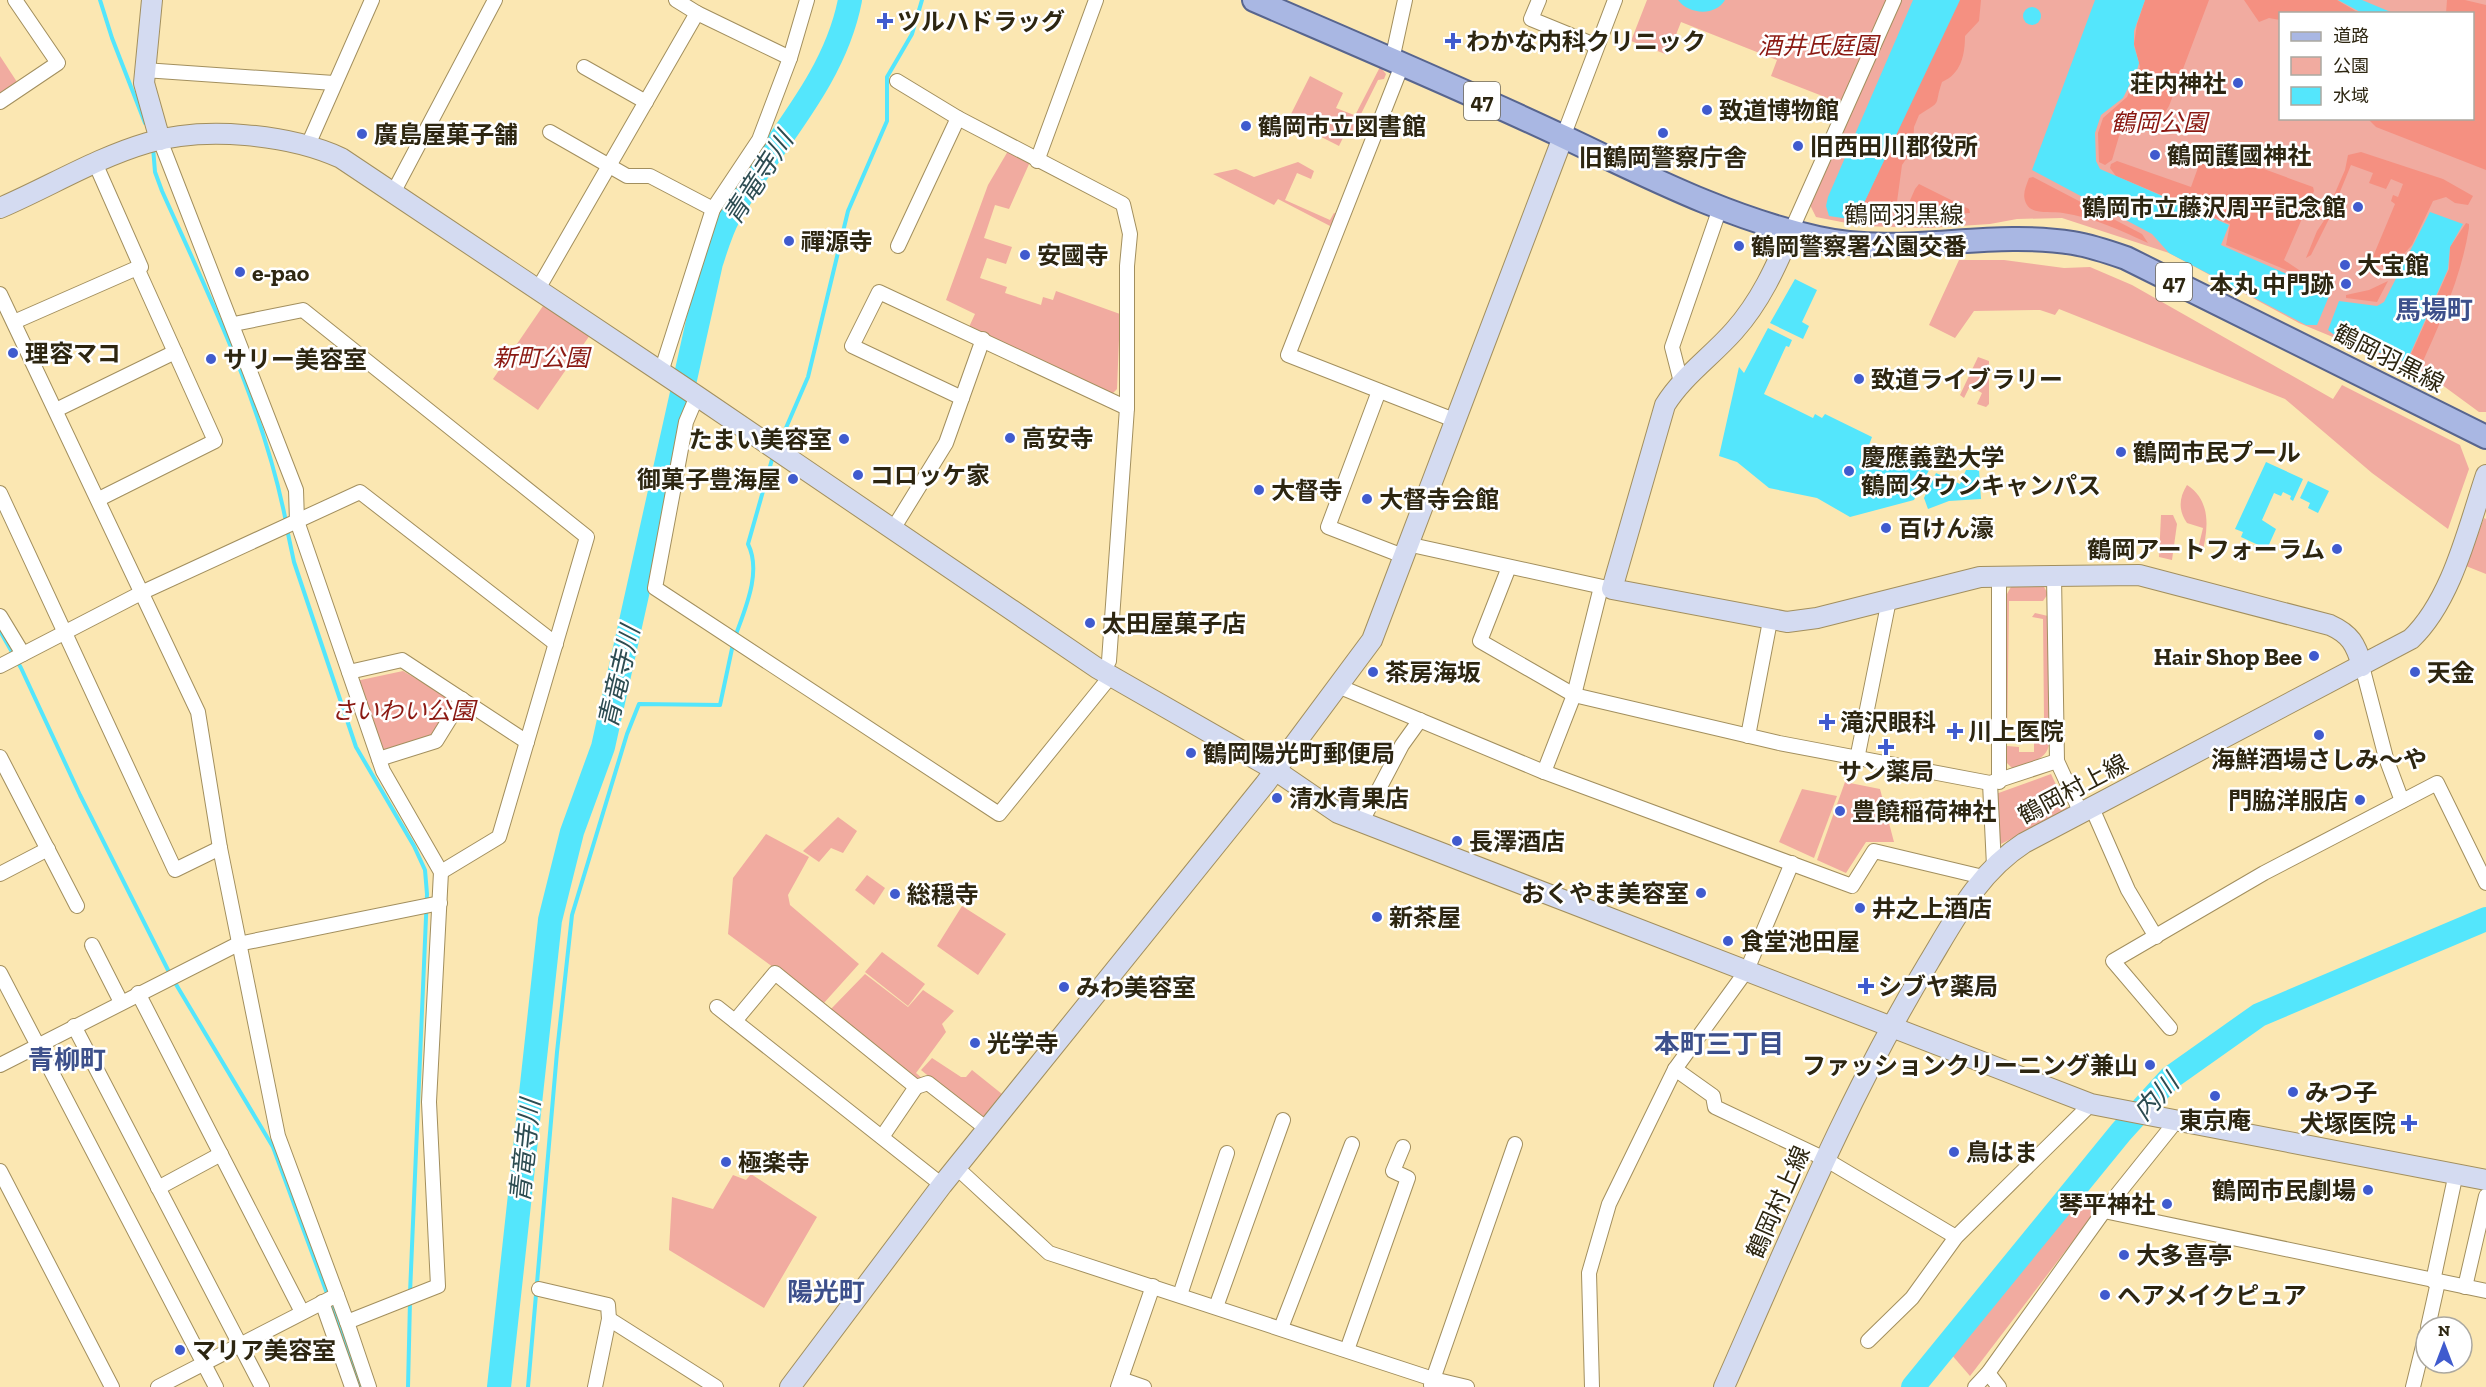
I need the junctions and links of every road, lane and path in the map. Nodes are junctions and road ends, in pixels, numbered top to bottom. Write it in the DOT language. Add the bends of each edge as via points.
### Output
graph roads {
  1 [pos="15,0"];
  2 [pos="152,0"];
  3 [pos="372,0"];
  4 [pos="495,0"];
  5 [pos="676,0"];
  6 [pos="807,0"];
  7 [pos="1096,0"];
  8 [pos="1254,0"];
  9 [pos="1405,0"];
  10 [pos="1539,0"];
  11 [pos="1894,0"];
  12 [pos="1610,1"];
  13 [pos="697,13"];
  14 [pos="1597,46"];
  15 [pos="790,58"];
  16 [pos="1397,62"];
  17 [pos="584,67"];
  18 [pos="144,70"];
  19 [pos="897,81"];
  20 [pos="334,83"];
  21 [pos="0,102"];
  22 [pos="646,102"];
  23 [pos="958,118"];
  24 [pos="550,132"];
  25 [pos="1563,137"];
  26 [pos="160,140"];
  27 [pos="308,145"];
  28 [pos="1037,161"];
  29 [pos="96,165"];
  30 [pos="609,166"];
  31 [pos="393,193"];
  32 [pos="0,208"];
  33 [pos="1720,208"];
  34 [pos="713,209"];
  35 [pos="1791,231"];
  36 [pos="897,246"];
  37 [pos="137,268"];
  38 [pos="538,289"];
  39 [pos="0,294"];
  40 [pos="14,322"];
  41 [pos="234,324"];
  42 [pos="983,339"];
  43 [pos="175,352"];
  44 [pos="661,372"];
  45 [pos="1680,382"];
  46 [pos="1379,391"];
  47 [pos="697,396"];
  48 [pos="962,398"];
  49 [pos="1126,408"];
  50 [pos="56,410"];
  51 [pos="1454,420"];
  52 [pos="2486,437"];
  53 [pos="2486,475"];
  54 [pos="0,493"];
  55 [pos="99,499"];
  56 [pos="297,521"];
  57 [pos="893,529"];
  58 [pos="1405,550"];
  59 [pos="1509,567"];
  60 [pos="1999,576"];
  61 [pos="2054,576"];
  62 [pos="1606,588"];
  63 [pos="143,592"];
  64 [pos="1889,600"];
  65 [pos="0,616"];
  66 [pos="1770,621"];
  67 [pos="66,632"];
  68 [pos="556,644"];
  69 [pos="23,654"];
  70 [pos="0,666"];
  71 [pos="2362,666"];
  72 [pos="349,672"];
  73 [pos="1106,675"];
  74 [pos="1338,686"];
  75 [pos="1574,694"];
  76 [pos="462,699"];
  77 [pos="1420,720"];
  78 [pos="1748,736"];
  79 [pos="527,741"];
  80 [pos="0,758"];
  81 [pos="379,759"];
  82 [pos="1857,759"];
  83 [pos="2057,761"];
  84 [pos="1275,771"];
  85 [pos="1544,772"];
  86 [pos="1994,783"];
  87 [pos="2402,801"];
  88 [pos="2086,811"];
  89 [pos="1361,823"];
  90 [pos="220,848"];
  91 [pos="48,849"];
  92 [pos="1792,863"];
  93 [pos="441,872"];
  94 [pos="1989,872"];
  95 [pos="0,873"];
  96 [pos="2486,884"];
  97 [pos="440,903"];
  98 [pos="77,906"];
  99 [pos="2156,937"];
  100 [pos="238,944"];
  101 [pos="92,945"];
  102 [pos="1747,970"];
  103 [pos="0,973"];
  104 [pos="138,993"];
  105 [pos="121,1002"];
  106 [pos="717,1007"];
  107 [pos="735,1021"];
  108 [pos="74,1026"];
  109 [pos="1891,1026"];
  110 [pos="2170,1028"];
  111 [pos="38,1045"];
  112 [pos="0,1065"];
  113 [pos="1675,1069"];
  114 [pos="916,1087"];
  115 [pos="2091,1104"];
  116 [pos="1283,1120"];
  117 [pos="2177,1120"];
  118 [pos="987,1129"];
  119 [pos="882,1137"];
  120 [pos="1352,1144"];
  121 [pos="1515,1144"];
  122 [pos="1403,1147"];
  123 [pos="1227,1153"];
  124 [pos="221,1154"];
  125 [pos="1825,1159"];
  126 [pos="956,1167"];
  127 [pos="0,1171"];
  128 [pos="2456,1173"];
  129 [pos="2486,1180"];
  130 [pos="942,1185"];
  131 [pos="158,1188"];
  132 [pos="2486,1196"];
  133 [pos="2104,1211"];
  134 [pos="1956,1237"];
  135 [pos="2436,1282"];
  136 [pos="1153,1286"];
  137 [pos="2465,1287"];
  138 [pos="539,1290"];
  139 [pos="2486,1291"];
  140 [pos="337,1295"];
  141 [pos="1180,1295"];
  142 [pos="322,1302"];
  143 [pos="1216,1306"];
  144 [pos="302,1311"];
  145 [pos="2430,1315"];
  146 [pos="609,1319"];
  147 [pos="347,1322"];
  148 [pos="1281,1328"];
  149 [pos="1868,1341"];
  150 [pos="239,1343"];
  151 [pos="1347,1350"];
  152 [pos="203,1363"];
  153 [pos="1988,1373"];
  154 [pos="1120,1383"];
  155 [pos="1432,1383"];
  156 [pos="112,1387"];
  157 [pos="158,1387"];
  158 [pos="216,1387"];
  159 [pos="262,1387"];
  160 [pos="352,1387"];
  161 [pos="369,1387"];
  162 [pos="595,1387"];
  163 [pos="716,1387"];
  164 [pos="790,1387"];
  165 [pos="1144,1387"];
  166 [pos="1467,1387"];
  167 [pos="1592,1387"];
  168 [pos="1724,1387"];
  169 [pos="1975,1387"];
  170 [pos="1999,1387"];
  1 -- 21 [label="street" via="58,63"];
  2 -- 18 [label="street"];
  3 -- 20 [label="street"];
  4 -- 31 [label="street"];
  5 -- 13 [label="street"];
  6 -- 15 [label="street"];
  7 -- 28 [label="street"];
  8 -- 16 [label="main road, 鶴岡羽黒線 / 47"];
  9 -- 16 [label="street"];
  10 -- 14 [label="street" via="1531,19"];
  11 -- 35 [label="street"];
  12 -- 14 [label="street"];
  13 -- 15 [label="street"];
  13 -- 22 [label="street"];
  14 -- 25 [label="street"];
  15 -- 34 [label="street" via="759,140"];
  16 -- 25 [label="main road, 鶴岡羽黒線 / 47"];
  16 -- 46 [label="street" via="1287,355"];
  17 -- 22 [label="street"];
  18 -- 20 [label="street"];
  18 -- 26 [label="street"];
  19 -- 23 [label="street"];
  20 -- 27 [label="street"];
  22 -- 30 [label="street"];
  23 -- 28 [label="street"];
  23 -- 36 [label="street"];
  24 -- 30 [label="street"];
  25 -- 33 [label="main road, 鶴岡羽黒線 / 47"];
  25 -- 51 [label="street"];
  26 -- 27 [label="street" via="209,135"];
  26 -- 29 [label="street"];
  26 -- 41 [label="street"];
  27 -- 31 [label="street" via="341,158"];
  28 -- 49 [label="street" via="1123,204 1130,234"];
  29 -- 32 [label="street"];
  29 -- 37 [label="street" via="141,267"];
  30 -- 34 [label="street" via="627,176 650,176"];
  30 -- 38 [label="street"];
  31 -- 38 [label="street"];
  33 -- 35 [label="main road, 鶴岡羽黒線 / 47"];
  33 -- 45 [label="street" via="1672,347"];
  34 -- 44 [label="street"];
  35 -- 45 [label="street" via="1751,310 1718,348"];
  35 -- 52 [label="main road, 鶴岡羽黒線 / 47" via="1834,241 1882,245 2047,240 2099,249 2178,283"];
  37 -- 40 [label="street"];
  37 -- 43 [label="street"];
  38 -- 44 [label="street"];
  39 -- 40 [label="street"];
  40 -- 50 [label="street"];
  41 -- 56 [label="street" via="296,490"];
  41 -- 68 [label="street" via="303,310 587,537"];
  42 -- 48 [label="street"];
  42 -- 48 [label="street" via="879,292 852,346"];
  42 -- 49 [label="street"];
  43 -- 50 [label="street"];
  43 -- 55 [label="street" via="215,441"];
  44 -- 47 [label="street"];
  45 -- 62 [label="street" via="1659,420"];
  46 -- 51 [label="street"];
  46 -- 58 [label="street" via="1328,527"];
  47 -- 57 [label="street"];
  47 -- 73 [label="street" via="686,422 655,588 999,814"];
  48 -- 57 [label="street" via="946,443"];
  49 -- 73 [label="street"];
  50 -- 55 [label="street"];
  51 -- 58 [label="street"];
  53 -- 71 [label="street, 鶴岡村上線" via="2432,616 2410,639"];
  54 -- 67 [label="street"];
  55 -- 63 [label="street"];
  56 -- 63 [label="street"];
  56 -- 68 [label="street" via="360,492"];
  56 -- 72 [label="street"];
  57 -- 73 [label="street"];
  58 -- 59 [label="street"];
  58 -- 74 [label="street" via="1372,640"];
  59 -- 62 [label="street"];
  59 -- 75 [label="street" via="1480,641"];
  60 -- 61 [label="street"];
  60 -- 64 [label="street" via="1963,580"];
  60 -- 86 [label="street"];
  61 -- 71 [label="street" via="2139,575 2330,625 2349,636"];
  61 -- 83 [label="street"];
  62 -- 66 [label="street"];
  62 -- 75 [label="street"];
  63 -- 67 [label="street"];
  63 -- 90 [label="street" via="198,712"];
  64 -- 66 [label="street" via="1818,618"];
  64 -- 82 [label="street"];
  65 -- 69 [label="street"];
  66 -- 78 [label="street"];
  67 -- 69 [label="street"];
  67 -- 90 [label="street" via="175,870"];
  68 -- 79 [label="street"];
  69 -- 70 [label="street"];
  71 -- 87 [label="street" via="2386,758"];
  71 -- 88 [label="street, 鶴岡村上線"];
  72 -- 76 [label="street" via="402,660"];
  72 -- 81 [label="street"];
  73 -- 84 [label="street"];
  74 -- 77 [label="street"];
  74 -- 84 [label="street"];
  75 -- 78 [label="street"];
  75 -- 85 [label="street"];
  76 -- 79 [label="street"];
  76 -- 81 [label="street" via="436,741"];
  77 -- 85 [label="street"];
  77 -- 89 [label="street" via="1402,745"];
  78 -- 82 [label="street"];
  79 -- 93 [label="street" via="499,837"];
  80 -- 91 [label="street"];
  81 -- 93 [label="street"];
  82 -- 86 [label="street"];
  83 -- 86 [label="street"];
  83 -- 88 [label="street"];
  84 -- 89 [label="street" via="1317,800"];
  84 -- 118 [label="street"];
  85 -- 92 [label="street"];
  86 -- 94 [label="street"];
  87 -- 96 [label="street" via="2437,783"];
  87 -- 99 [label="street" via="2264,873"];
  88 -- 94 [label="street, 鶴岡村上線" via="2024,843"];
  88 -- 99 [label="street"];
  89 -- 102 [label="street"];
  90 -- 100 [label="street"];
  91 -- 95 [label="street"];
  91 -- 98 [label="street"];
  92 -- 94 [label="street" via="1852,886 1874,851"];
  92 -- 102 [label="street"];
  93 -- 97 [label="street"];
  94 -- 109 [label="street, 鶴岡村上線"];
  97 -- 100 [label="street"];
  97 -- 147 [label="street" via="429,1102 438,1286"];
  99 -- 110 [label="street" via="2113,961"];
  100 -- 104 [label="street"];
  100 -- 140 [label="street" via="278,1136"];
  101 -- 105 [label="street"];
  102 -- 109 [label="street"];
  102 -- 113 [label="street"];
  103 -- 111 [label="street"];
  104 -- 105 [label="street"];
  104 -- 124 [label="street"];
  105 -- 108 [label="street"];
  106 -- 107 [label="street"];
  107 -- 114 [label="street" via="775,973"];
  107 -- 119 [label="street"];
  108 -- 111 [label="street"];
  108 -- 131 [label="street"];
  109 -- 115 [label="street"];
  109 -- 125 [label="street, 鶴岡村上線"];
  111 -- 112 [label="street"];
  111 -- 152 [label="street"];
  113 -- 125 [label="street" via="1713,1096 1715,1107"];
  113 -- 167 [label="street" via="1609,1204 1589,1273"];
  114 -- 118 [label="street" via="928,1083"];
  114 -- 119 [label="street"];
  115 -- 117 [label="street"];
  115 -- 134 [label="street"];
  116 -- 143 [label="street"];
  117 -- 128 [label="street"];
  117 -- 133 [label="street"];
  118 -- 126 [label="street"];
  119 -- 130 [label="street"];
  120 -- 148 [label="street"];
  121 -- 155 [label="street"];
  122 -- 151 [label="street" via="1393,1171 1408,1178"];
  123 -- 141 [label="street"];
  124 -- 131 [label="street"];
  124 -- 144 [label="street"];
  125 -- 134 [label="street"];
  125 -- 168 [label="street, 鶴岡村上線"];
  126 -- 130 [label="street"];
  126 -- 136 [label="street" via="1049,1253"];
  127 -- 156 [label="street"];
  128 -- 129 [label="street"];
  128 -- 135 [label="street"];
  130 -- 164 [label="street"];
  131 -- 150 [label="street"];
  132 -- 137 [label="street"];
  133 -- 135 [label="street"];
  133 -- 153 [label="street"];
  134 -- 149 [label="street" via="1912,1298"];
  135 -- 137 [label="street"];
  135 -- 145 [label="street"];
  136 -- 141 [label="street"];
  136 -- 154 [label="street"];
  137 -- 139 [label="street"];
  138 -- 146 [label="street" via="608,1305"];
  140 -- 142 [label="street"];
  140 -- 147 [label="street"];
  141 -- 143 [label="street"];
  142 -- 144 [label="street"];
  142 -- 160 [label="street"];
  143 -- 148 [label="street"];
  144 -- 150 [label="street"];
  146 -- 162 [label="street"];
  146 -- 163 [label="street"];
  147 -- 161 [label="street"];
  148 -- 151 [label="street"];
  150 -- 152 [label="street"];
  150 -- 159 [label="street"];
  151 -- 155 [label="street"];
  152 -- 157 [label="street"];
  152 -- 158 [label="street"];
  153 -- 169 [label="street"];
  153 -- 170 [label="street"];
  154 -- 165 [label="street"];
  155 -- 166 [label="street"];
}
